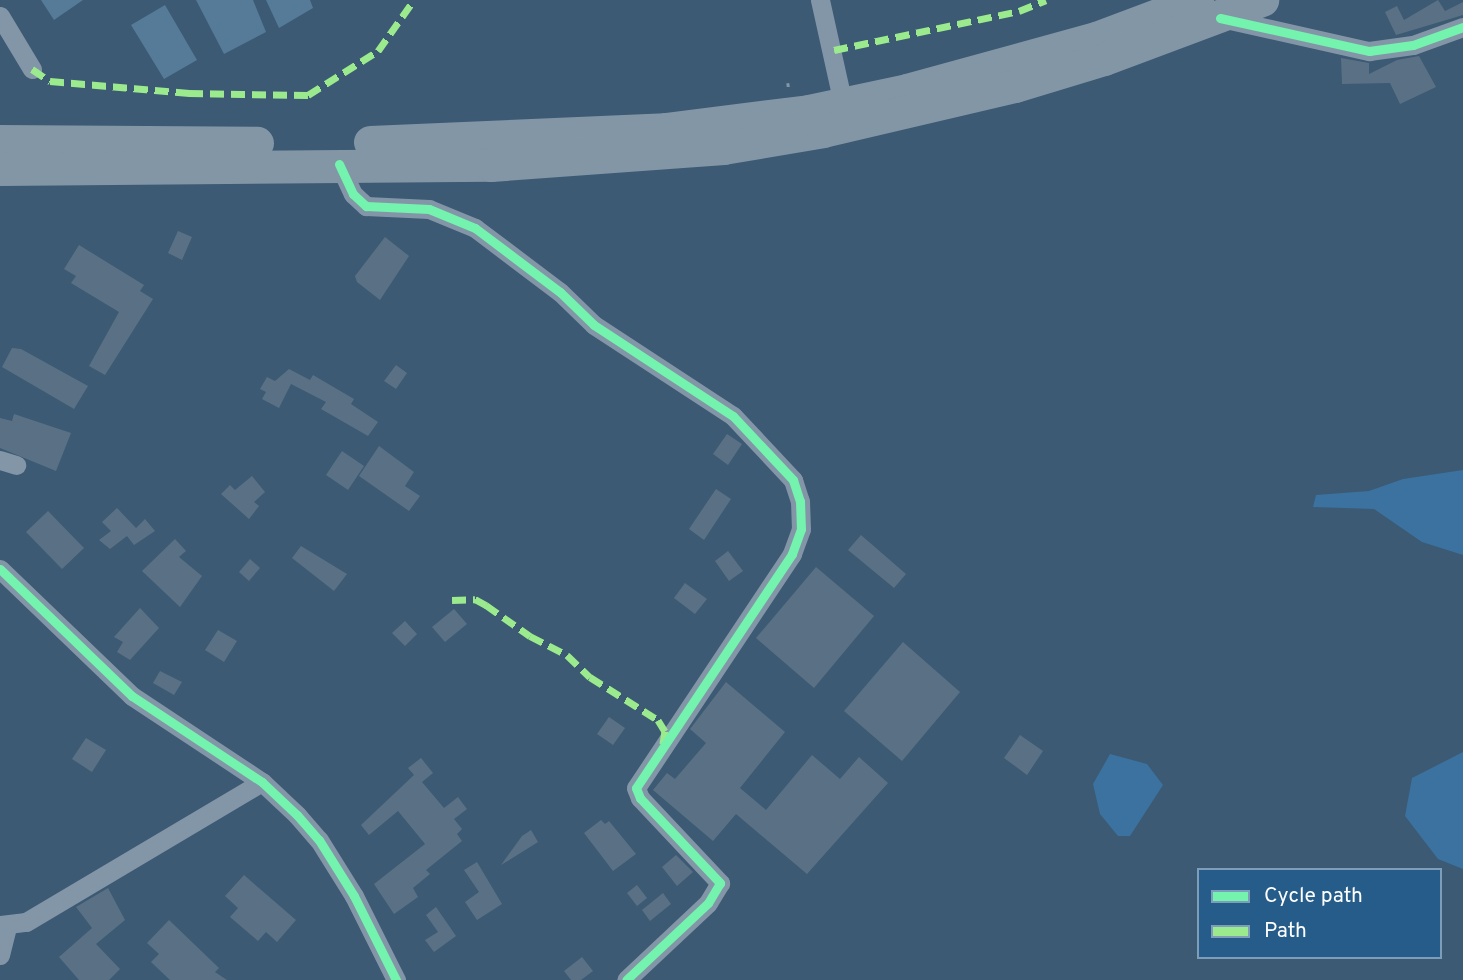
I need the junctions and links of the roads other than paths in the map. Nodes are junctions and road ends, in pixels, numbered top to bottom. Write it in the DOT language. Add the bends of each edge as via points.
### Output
graph roads {
  1 [pos="820,0"];
  2 [pos="1262,0"];
  3 [pos="1208,9"];
  4 [pos="0,16"];
  5 [pos="1463,27"];
  6 [pos="32,69"];
  7 [pos="843,104"];
  8 [pos="0,141"];
  9 [pos="339,164"];
  10 [pos="0,169"];
  11 [pos="0,569"];
  12 [pos="262,782"];
  13 [pos="3,925"];
  14 [pos="0,955"];
  15 [pos="396,980"];
  16 [pos="626,980"];
  1 -- 7 [label="street"];
  2 -- 3 [label="highway"];
  3 -- 5 [label="street" via="1339,48 1369,51 1413,45"];
  3 -- 7 [label="highway"];
  3 -- 9 [label="highway" via="1027,83 775,141 491,165"];
  4 -- 6 [label="street"];
  7 -- 8 [label="highway" via="664,129 523,138 343,143"];
  9 -- 10 [label="highway"];
  9 -- 16 [label="street" via="353,194 366,206 429,209 475,228 560,292 594,325 733,416 793,480 800,502 800,529 792,555 636,788 640,798 720,883 708,903"];
  11 -- 12 [label="street" via="132,696"];
  12 -- 13 [label="street" via="26,922"];
  12 -- 15 [label="street" via="319,841"];
  13 -- 14 [label="street"];
}
